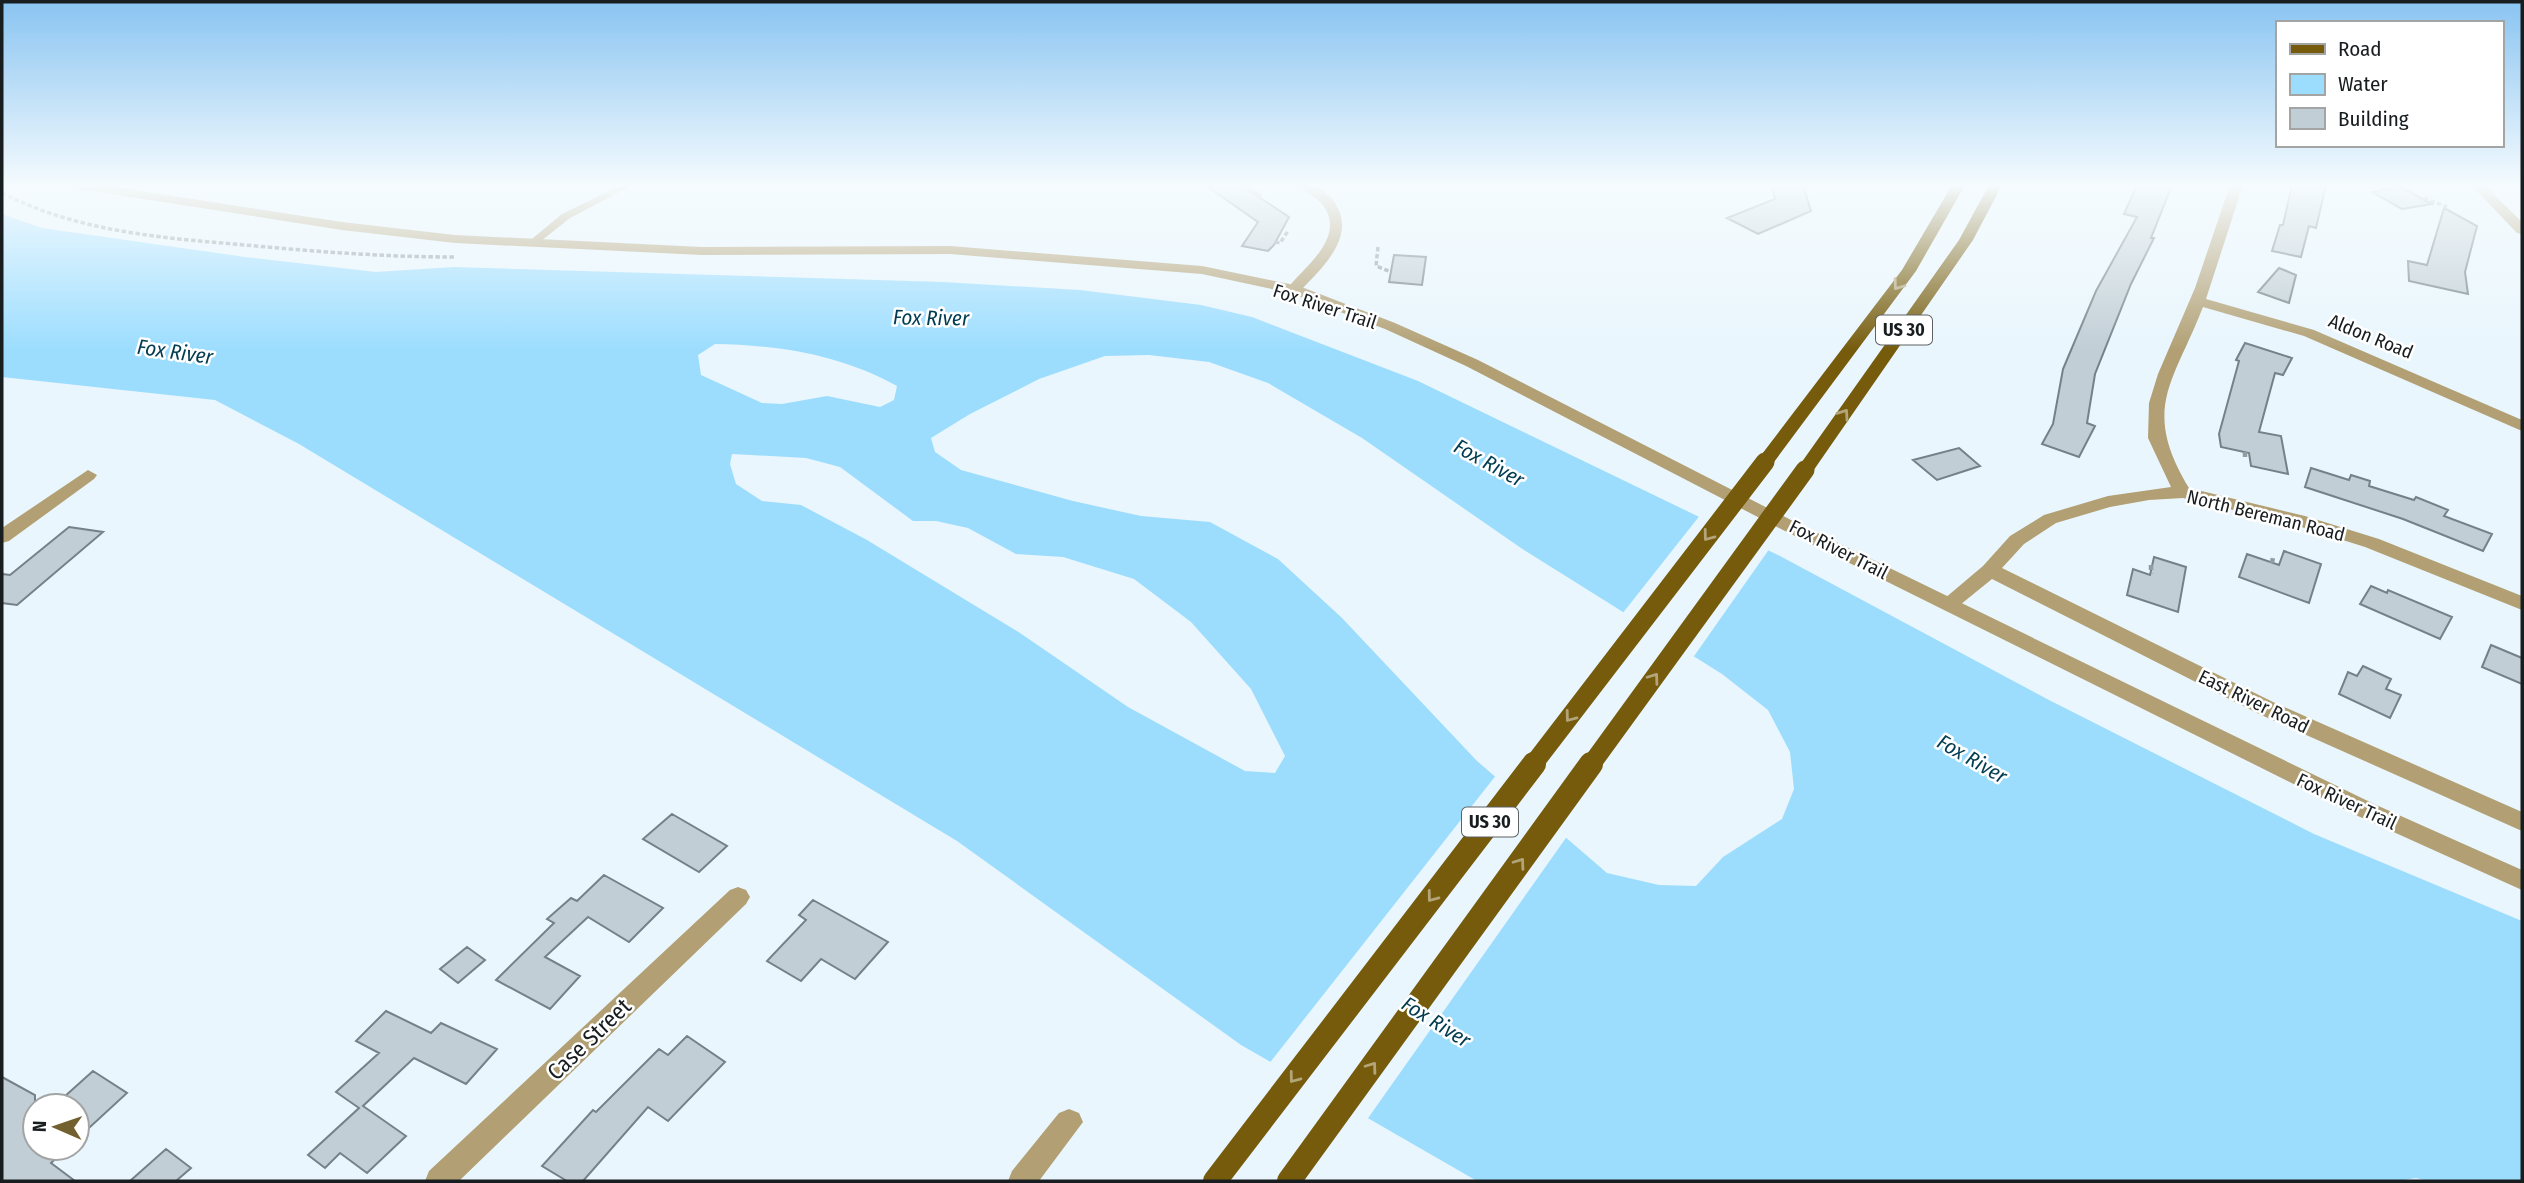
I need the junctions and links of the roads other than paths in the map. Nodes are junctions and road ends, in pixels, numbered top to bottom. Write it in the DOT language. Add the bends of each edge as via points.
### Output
graph roads {
  1 [pos="478,240"];
  2 [pos="536,240"];
  3 [pos="1333,240"];
  4 [pos="1927,240"];
  5 [pos="1966,240"];
  6 [pos="2218,240"];
  7 [pos="532,243"];
  8 [pos="1294,289"];
  9 [pos="2198,301"];
  10 [pos="2522,426"];
  11 [pos="88,475"];
  12 [pos="2183,492"];
  13 [pos="2,537"];
  14 [pos="1990,570"];
  15 [pos="2522,603"];
  16 [pos="1948,604"];
  17 [pos="2522,822"];
  18 [pos="2522,880"];
  19 [pos="738,897"];
  20 [pos="1069,1122"];
  21 [pos="439,1181"];
  22 [pos="1021,1181"];
  23 [pos="1215,1181"];
  24 [pos="1289,1181"];
  1 -- 7 [label="street"];
  2 -- 7 [label="lane"];
  3 -- 8 [label="street" via="1322,260"];
  4 -- 23 [label="main road, US 30, one-way, bridge" via="1909,271 1765,463"];
  24 -- 5 [label="main road, US 30, one-way, bridge" via="1805,470"];
  6 -- 9 [label="street"];
  7 -- 8 [label="street" via="702,251 950,250 1202,270"];
  8 -- 16 [label="street" via="1472,363"];
  9 -- 10 [label="street, Aldon Road" via="2309,333"];
  9 -- 12 [label="street" via="2161,389 2155,418 2157,440"];
  11 -- 13 [label="street"];
  12 -- 14 [label="street, North Bereman Road" via="2108,502 2050,519 2017,540"];
  12 -- 15 [label="street, North Bereman Road" via="2241,504 2372,543"];
  14 -- 16 [label="street, North Bereman Road"];
  14 -- 17 [label="street, East River Road" via="2266,708"];
  16 -- 18 [label="street" via="2366,810"];
  19 -- 21 [label="street, Case Street"];
  20 -- 22 [label="street"];
}
